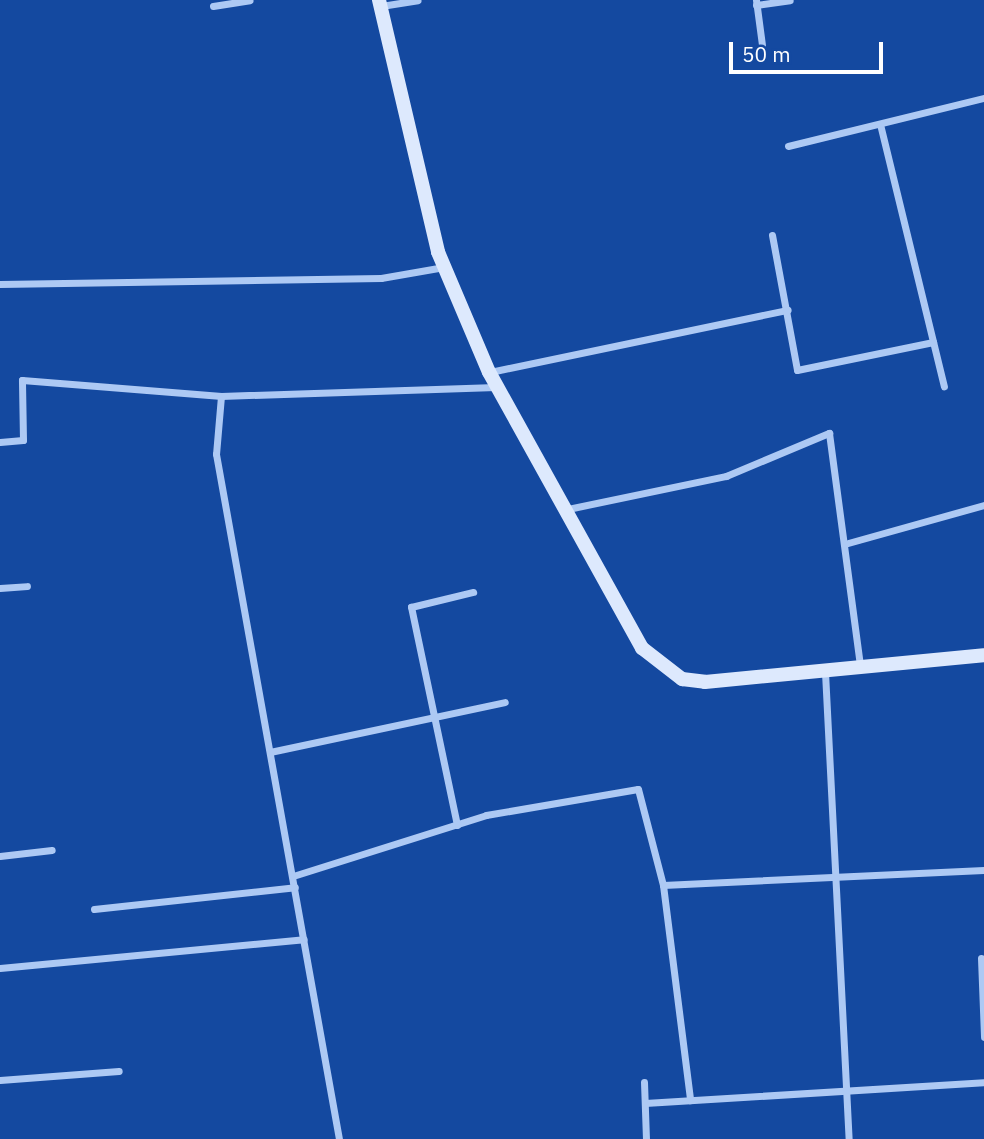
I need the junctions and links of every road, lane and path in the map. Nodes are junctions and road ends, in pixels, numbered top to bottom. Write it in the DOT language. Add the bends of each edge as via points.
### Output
graph roads {
  1 [pos="250,0"];
  2 [pos="418,0"];
  3 [pos="790,0"];
  4 [pos="756,2"];
  5 [pos="380,3"];
  6 [pos="213,6"];
  7 [pos="762,45"];
  8 [pos="984,98"];
  9 [pos="880,124"];
  10 [pos="788,146"];
  11 [pos="772,235"];
  12 [pos="445,267"];
  13 [pos="0,284"];
  14 [pos="788,310"];
  15 [pos="933,342"];
  16 [pos="489,372"];
  17 [pos="944,386"];
  18 [pos="497,387"];
  19 [pos="220,396"];
  20 [pos="0,442"];
  21 [pos="984,505"];
  22 [pos="562,510"];
  23 [pos="848,542"];
  24 [pos="27,586"];
  25 [pos="0,588"];
  26 [pos="473,592"];
  27 [pos="984,655"];
  28 [pos="860,666"];
  29 [pos="825,672"];
  30 [pos="505,702"];
  31 [pos="434,717"];
  32 [pos="270,751"];
  33 [pos="457,825"];
  34 [pos="52,850"];
  35 [pos="0,856"];
  36 [pos="984,870"];
  37 [pos="293,876"];
  38 [pos="836,876"];
  39 [pos="663,885"];
  40 [pos="295,887"];
  41 [pos="94,909"];
  42 [pos="304,939"];
  43 [pos="981,958"];
  44 [pos="0,968"];
  45 [pos="984,1037"];
  46 [pos="119,1071"];
  47 [pos="0,1080"];
  48 [pos="644,1082"];
  49 [pos="984,1082"];
  50 [pos="846,1090"];
  51 [pos="690,1100"];
  52 [pos="645,1103"];
  53 [pos="339,1139"];
  54 [pos="646,1139"];
  55 [pos="849,1139"];
  1 -- 6 [label="street"];
  2 -- 5 [label="street"];
  3 -- 4 [label="street"];
  4 -- 7 [label="street"];
  5 -- 12 [label="street"];
  8 -- 9 [label="street"];
  9 -- 10 [label="street"];
  9 -- 15 [label="street"];
  11 -- 14 [label="street"];
  12 -- 13 [label="street" via="381,278"];
  12 -- 16 [label="street"];
  14 -- 15 [label="street" via="797,370"];
  14 -- 16 [label="street"];
  15 -- 17 [label="street"];
  16 -- 18 [label="street"];
  18 -- 19 [label="street"];
  18 -- 22 [label="street"];
  19 -- 20 [label="street" via="22,380 23,440"];
  19 -- 32 [label="street" via="216,454"];
  21 -- 23 [label="street"];
  22 -- 23 [label="street" via="726,476 829,433"];
  22 -- 29 [label="street" via="642,648 663,667 705,682"];
  23 -- 28 [label="street"];
  24 -- 25 [label="street"];
  26 -- 31 [label="street" via="411,607"];
  27 -- 28 [label="street"];
  28 -- 29 [label="street"];
  29 -- 38 [label="street"];
  30 -- 31 [label="street"];
  31 -- 32 [label="street"];
  31 -- 33 [label="street"];
  32 -- 37 [label="street"];
  33 -- 37 [label="street"];
  33 -- 39 [label="street" via="638,789"];
  34 -- 35 [label="street"];
  36 -- 38 [label="street"];
  37 -- 40 [label="street"];
  38 -- 39 [label="street"];
  38 -- 50 [label="street"];
  39 -- 51 [label="street"];
  40 -- 41 [label="street"];
  40 -- 42 [label="street"];
  42 -- 44 [label="street"];
  42 -- 53 [label="street"];
  43 -- 45 [label="street"];
  46 -- 47 [label="street"];
  48 -- 52 [label="street"];
  49 -- 50 [label="street"];
  50 -- 51 [label="street"];
  50 -- 55 [label="street"];
  51 -- 52 [label="street"];
  52 -- 54 [label="street"];
}
